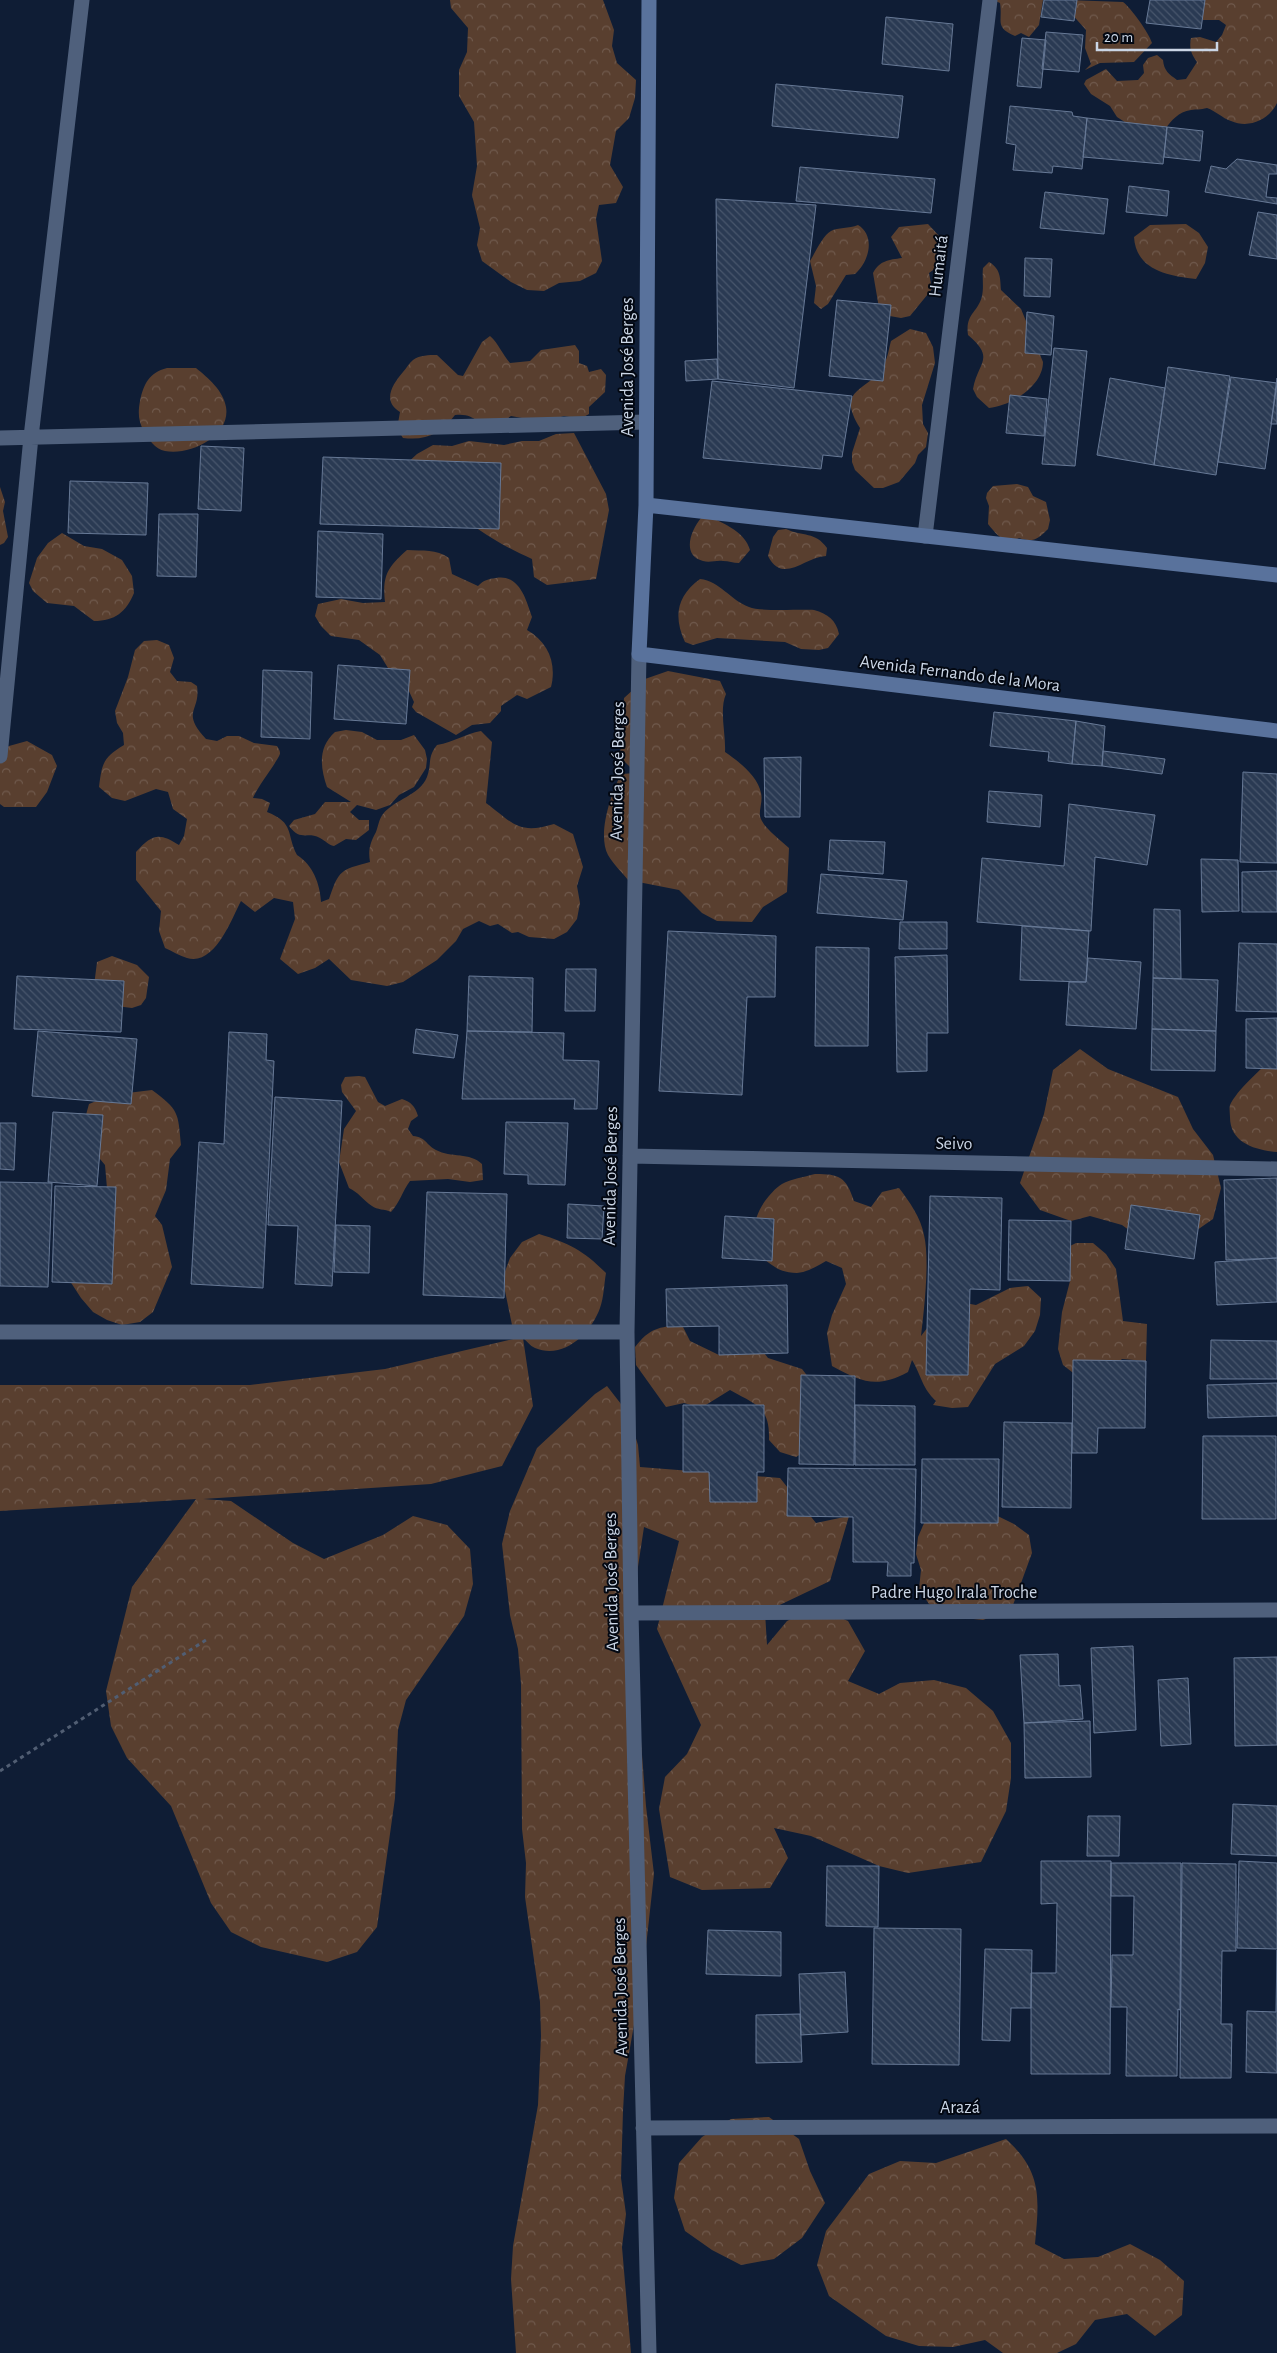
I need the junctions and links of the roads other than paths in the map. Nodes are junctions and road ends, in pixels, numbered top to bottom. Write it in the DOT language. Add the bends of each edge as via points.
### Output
graph roads {
  1 [pos="82,0"];
  2 [pos="649,0"];
  3 [pos="990,0"];
  4 [pos="646,422"];
  5 [pos="31,437"];
  6 [pos="0,438"];
  7 [pos="646,505"];
  8 [pos="925,536"];
  9 [pos="1277,576"];
  10 [pos="639,654"];
  11 [pos="1277,731"];
  12 [pos="0,756"];
  13 [pos="630,1156"];
  14 [pos="1277,1168"];
  15 [pos="0,1332"];
  16 [pos="627,1332"];
  17 [pos="1277,1610"];
  18 [pos="631,1613"];
  19 [pos="1277,2126"];
  20 [pos="642,2128"];
  21 [pos="649,2353"];
  1 -- 5 [label="street"];
  2 -- 4 [label="main road, Avenida José Berges"];
  3 -- 8 [label="street, Humaitá"];
  4 -- 5 [label="street"];
  4 -- 7 [label="main road, Avenida José Berges"];
  5 -- 6 [label="street"];
  5 -- 12 [label="street"];
  7 -- 8 [label="main road"];
  7 -- 10 [label="main road, Avenida José Berges"];
  8 -- 9 [label="main road"];
  10 -- 11 [label="main road, Avenida Fernando de la Mora"];
  10 -- 13 [label="street, Avenida José Berges"];
  13 -- 14 [label="street, Seivo"];
  13 -- 16 [label="street, Avenida José Berges"];
  15 -- 16 [label="street"];
  16 -- 18 [label="street, Avenida José Berges"];
  17 -- 18 [label="street, Padre Hugo Irala Troche"];
  18 -- 20 [label="street, Avenida José Berges"];
  19 -- 20 [label="street, Arazá"];
  20 -- 21 [label="street, Avenida José Berges"];
}
